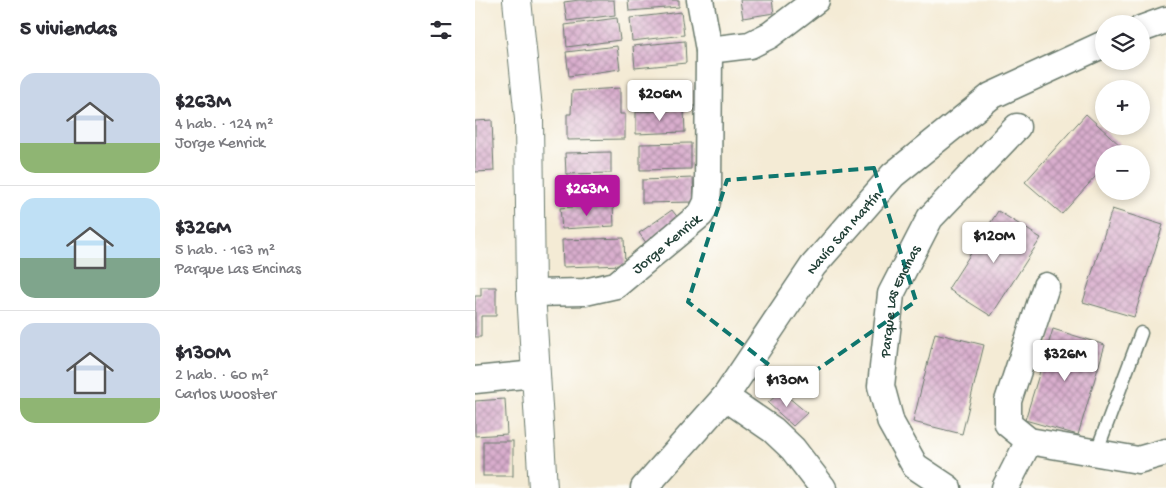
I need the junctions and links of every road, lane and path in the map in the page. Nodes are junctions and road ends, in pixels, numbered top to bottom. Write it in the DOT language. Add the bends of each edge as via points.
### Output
graph roads {
  1 [pos="517,0"];
  2 [pos="700,0"];
  3 [pos="816,0"];
  4 [pos="1166,20"];
  5 [pos="1150,26"];
  6 [pos="1095,48"];
  7 [pos="709,50"];
  8 [pos="1017,126"];
  9 [pos="1046,286"];
  10 [pos="531,293"];
  11 [pos="1141,333"];
  12 [pos="535,374"];
  13 [pos="475,380"];
  14 [pos="725,397"];
  15 [pos="1029,441"];
  16 [pos="1166,452"];
  17 [pos="1096,453"];
  18 [pos="645,487"];
  19 [pos="543,488"];
  20 [pos="823,488"];
  21 [pos="948,488"];
  22 [pos="1005,488"];
  1 -- 10 [label="main road" via="529,119"];
  2 -- 7 [label="street, Jorge Kenrick"];
  3 -- 7 [label="street" via="770,36 750,45"];
  4 -- 5 [label="street"];
  6 -- 14 [label="street, Navío San Martín" via="991,96 893,175 813,266"];
  7 -- 10 [label="street, Jorge Kenrick" via="708,188 707,202 701,214 616,285 585,292"];
  8 -- 21 [label="street, Parque Las Encinas" via="930,218 891,294 881,386 891,423 915,466"];
  9 -- 15 [label="street" via="1009,401 1008,424"];
  10 -- 12 [label="main road"];
  11 -- 17 [label="lane"];
  12 -- 13 [label="street"];
  12 -- 19 [label="main road"];
  14 -- 18 [label="street, Navío San Martín"];
  14 -- 20 [label="street" via="773,430 793,449"];
  15 -- 17 [label="street"];
  15 -- 22 [label="street"];
  16 -- 17 [label="street" via="1137,460"];
}
